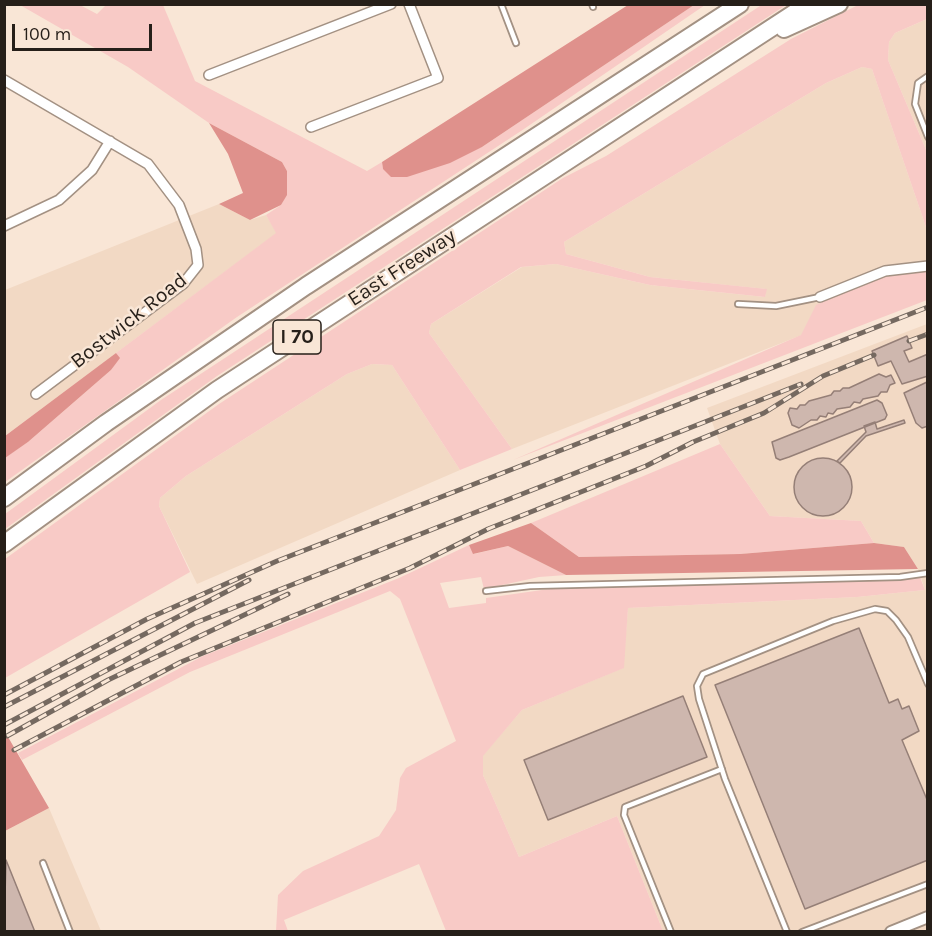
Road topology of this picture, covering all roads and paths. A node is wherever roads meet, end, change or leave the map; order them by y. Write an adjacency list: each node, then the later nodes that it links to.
1 (391, 4): 10 (street)
2 (409, 4): 14 (street)
3 (501, 4): 9 (lane)
4 (728, 4): 13 (highway)
5 (740, 4): 13 (highway, East Freeway / I 70)
6 (808, 4): 8 (highway, East Freeway / I 70)
7 (839, 4): 8 (highway)
8 (752, 42): 23 (highway, East Freeway / I 70)
9 (516, 43)
10 (208, 75)
11 (927, 76): 15 (lane)
12 (4, 80): 16 (street, Bostwick Road)
13 (604, 93): 22 (highway, East Freeway / I 70)
14 (312, 127)
15 (927, 137)
16 (110, 141): 17 (street); 21 (street, Bostwick Road)
17 (4, 226)
18 (927, 266): 19 (street)
19 (820, 297): 20 (lane)
20 (738, 304)
21 (36, 394)
22 (4, 498)
23 (4, 544)
24 (927, 573): 25 (lane)
25 (486, 591)
26 (927, 684): 27 (lane)
27 (722, 769): 32 (lane); 33 (lane)
28 (43, 863): 31 (lane)
29 (927, 884): 34 (lane)
30 (927, 917): 35 (street)
31 (70, 932)
32 (671, 932)
33 (787, 932)
34 (802, 932)
35 (891, 932)

